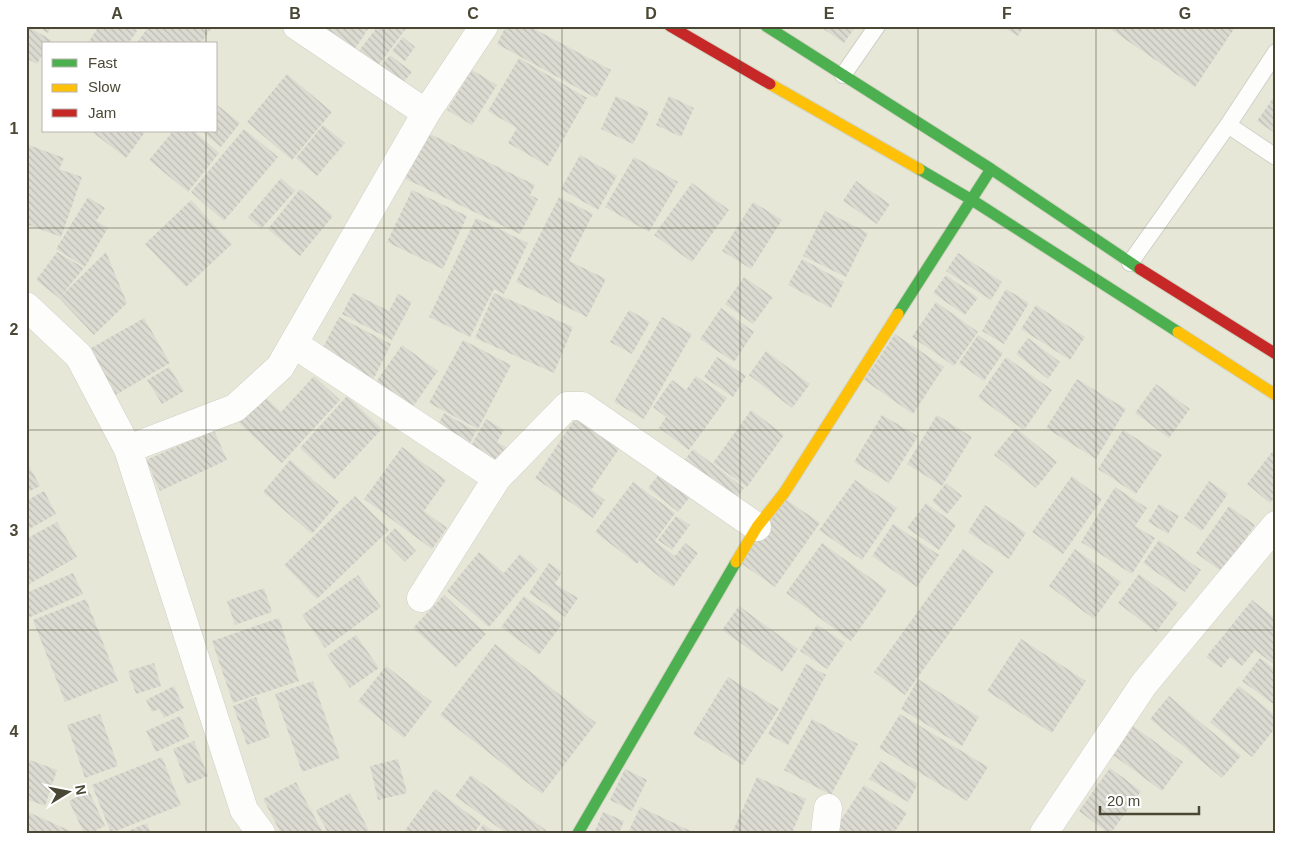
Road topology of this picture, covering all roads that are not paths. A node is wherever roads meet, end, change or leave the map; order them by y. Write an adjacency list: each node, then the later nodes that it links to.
1 (297, 26): 8 (street)
2 (484, 26): 8 (street)
3 (670, 26): 12 (main road)
4 (766, 26): 7 (main road)
5 (877, 26): 7 (lane)
6 (1276, 52): 9 (lane)
7 (843, 75): 11 (main road)
8 (426, 113): 15 (street)
9 (1228, 125): 10 (lane); 13 (lane)
10 (1276, 157)
11 (991, 169): 12 (main road); 13 (main road)
12 (972, 200): 17 (main road); 21 (main road)
13 (1130, 263): 16 (main road)
14 (26, 306): 18 (street)
15 (294, 344): 18 (street); 19 (street)
16 (1276, 354)
17 (1276, 395)
18 (128, 449): 23 (street)
19 (497, 478): 21 (street); 22 (street)
20 (1276, 526): 25 (street)
21 (757, 527): 24 (main road)
22 (421, 598)
23 (261, 833)
24 (578, 833)
25 (1044, 833)

